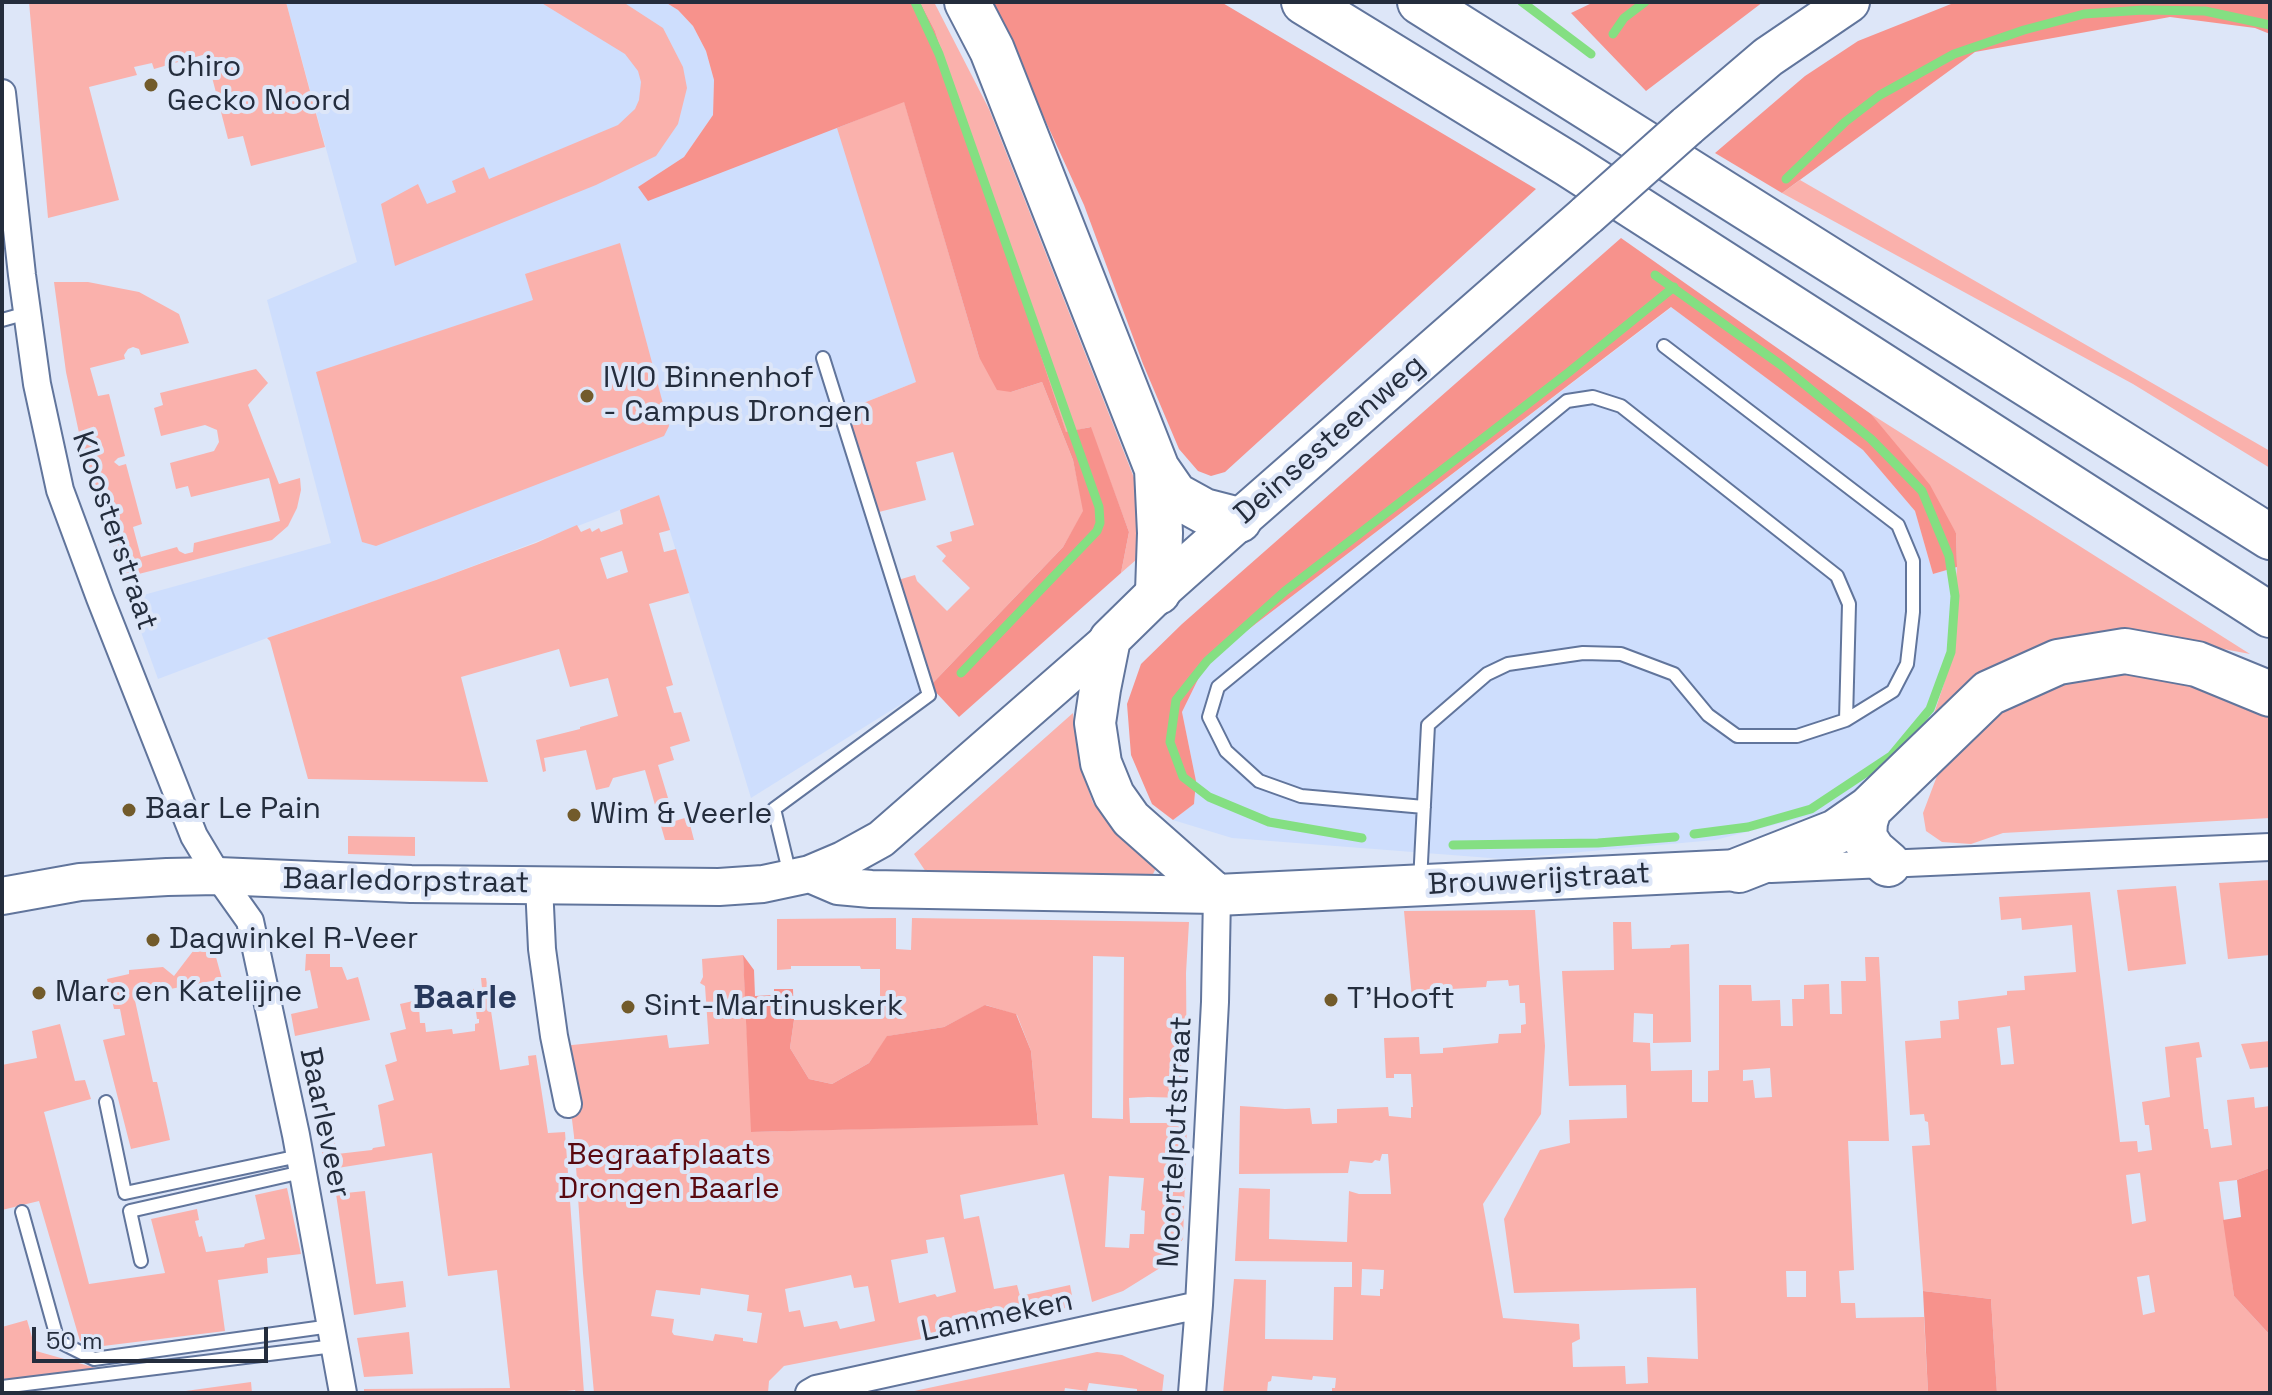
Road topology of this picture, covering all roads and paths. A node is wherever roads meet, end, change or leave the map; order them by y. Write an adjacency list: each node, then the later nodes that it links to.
1 (967, 2): 9 (highway)
2 (1304, 2): 13 (highway)
3 (1420, 2): 11 (highway)
4 (1849, 2): 10 (main road, Deinsesteenweg, bridge)
5 (2, 93): 6 (street, Kloosterstraat)
6 (14, 316): 22 (street, Kloosterstraat)
7 (1664, 346): 16 (lane)
8 (823, 358): 23 (lane)
9 (1157, 469): 10 (highway); 12 (highway)
10 (1239, 520): 12 (main road, Deinsesteenweg)
11 (2270, 537)
12 (1158, 592): 14 (main road, Deinsesteenweg)
13 (2270, 615)
14 (1110, 639): 23 (main road, Deinsesteenweg); 26 (main road)
15 (2270, 694): 18 (highway)
16 (1846, 720): 17 (lane); 17 (lane)
17 (1424, 807): 25 (lane)
18 (1869, 809): 20 (highway); 21 (highway)
19 (2270, 847): 20 (street, Brouwerijstraat)
20 (1888, 864): 21 (street, Brouwerijstraat)
21 (1739, 870): 25 (main road, Brouwerijstraat)
22 (218, 876): 24 (main road, Baarledorpstraat); 27 (main road, Baarledorpstraat); 30 (street, Baarleveer)
23 (800, 876): 24 (main road, Baarledorpstraat); 26 (main road, Brouwerijstraat)
24 (539, 885): 29 (street)
25 (1420, 885): 26 (main road, Brouwerijstraat)
26 (1217, 895): 33 (street, Moortelputstraat)
27 (2, 896)
28 (106, 1102): 30 (lane)
29 (568, 1104)
30 (300, 1164): 32 (lane); 34 (street, Baarleveer)
31 (22, 1212): 34 (lane)
32 (141, 1261)
33 (1199, 1305): 37 (street, Lammeken); 38 (street, Moortelputstraat)
34 (332, 1336): 35 (lane); 36 (street, Baarleveer)
35 (2, 1387)
36 (343, 1393)
37 (809, 1393)
38 (1192, 1393)

